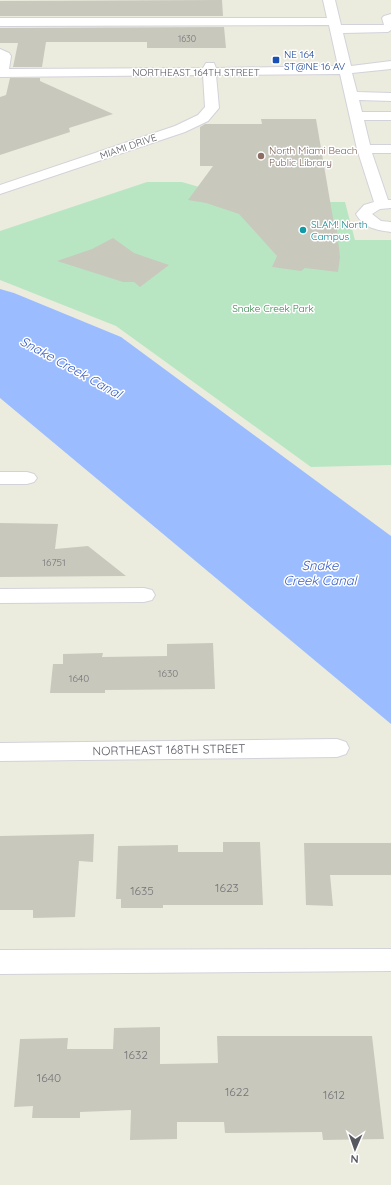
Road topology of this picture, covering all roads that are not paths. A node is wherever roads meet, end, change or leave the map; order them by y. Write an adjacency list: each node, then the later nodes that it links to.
1 (329, 0): 6 (street)
2 (62, 9): 5 (street)
3 (391, 17): 6 (street)
4 (0, 22): 5 (street)
5 (60, 22): 6 (street)
6 (335, 25): 10 (street)
7 (0, 53): 11 (street)
8 (391, 59): 10 (street, NORTHEAST 164TH STREET)
9 (391, 65): 10 (street, NORTHEAST 164TH STREET)
10 (345, 67): 12 (street, NORTHEAST 164TH STREET); 13 (street)
11 (1, 69): 12 (street, NORTHEAST 164TH STREET)
12 (210, 69): 19 (street, MIAMI DRIVE)
13 (352, 96): 14 (street); 15 (street)
14 (391, 97)
15 (357, 116): 16 (street); 17 (street)
16 (391, 116)
17 (364, 149): 18 (street); 20 (street)
18 (391, 149)
19 (0, 190)
20 (387, 204): 21 (street)
21 (391, 227)
22 (0, 478): 23 (street)
23 (27, 478)
24 (144, 595): 25 (street)
25 (0, 596)
26 (337, 748): 27 (street, NORTHEAST 168TH STREET)
27 (0, 752)
28 (391, 960): 29 (street)
29 (0, 962)

